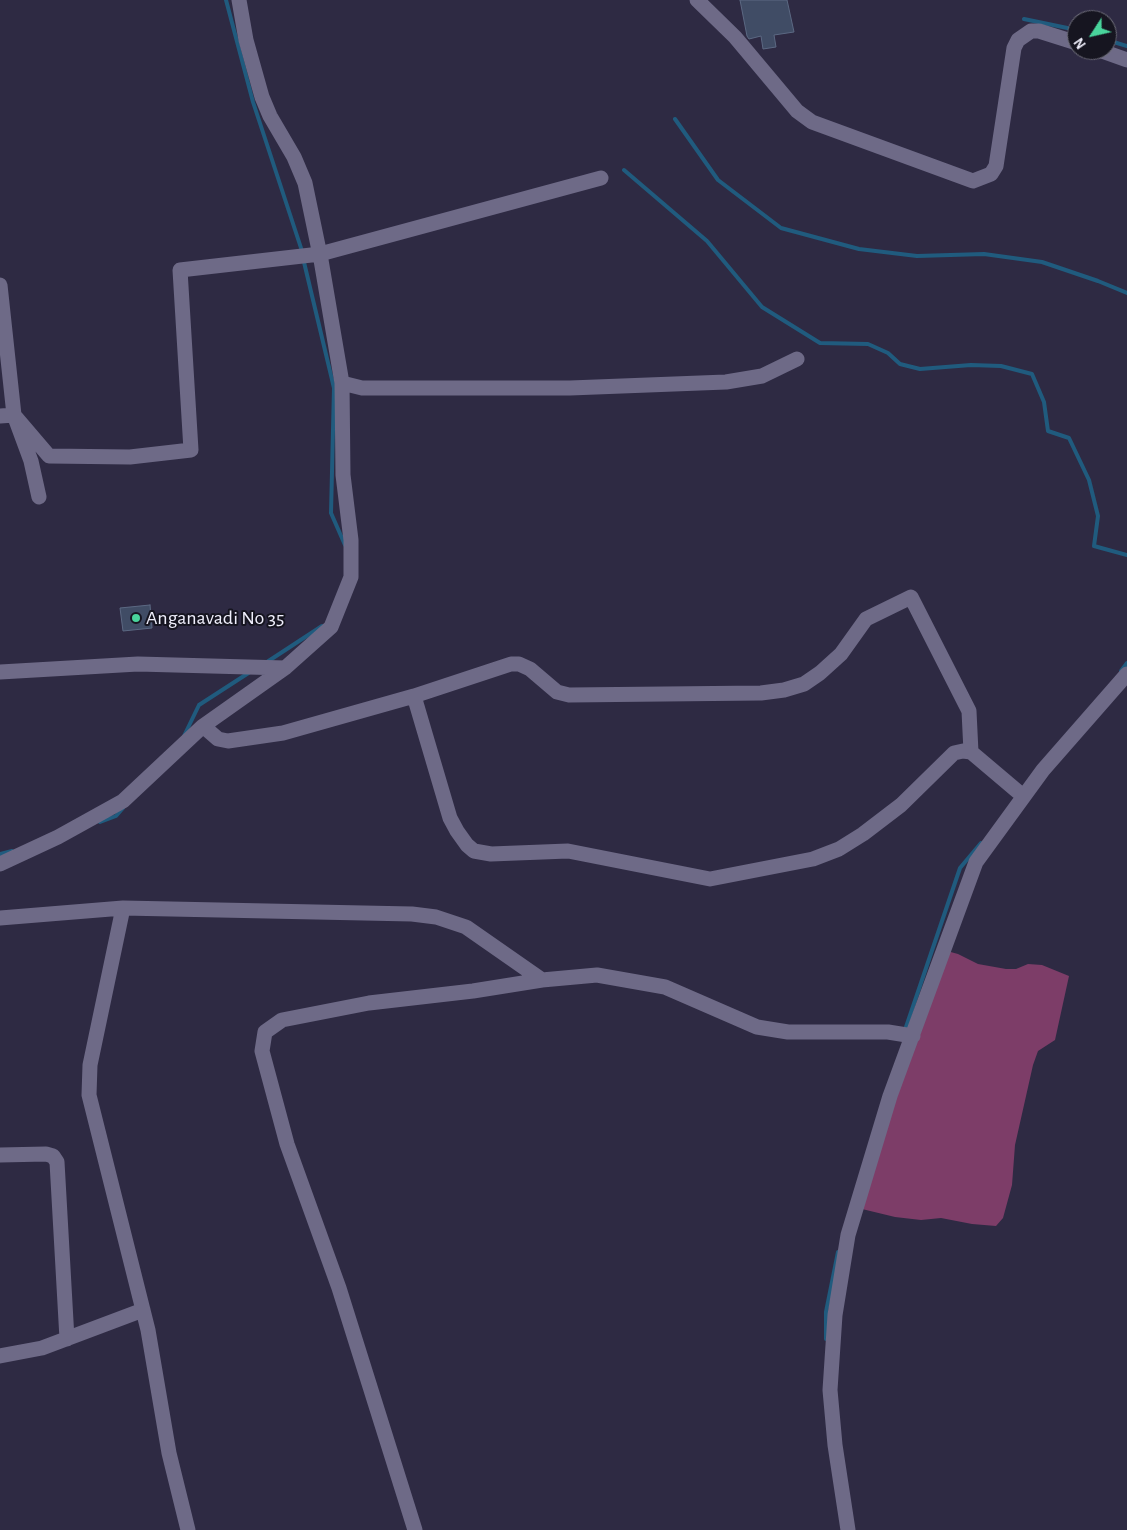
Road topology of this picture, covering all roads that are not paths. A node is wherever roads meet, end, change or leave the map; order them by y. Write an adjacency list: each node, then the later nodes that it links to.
1 (238, 0): 5 (street)
2 (697, 0): 3 (street)
3 (1067, 40)
4 (602, 178): 5 (street)
5 (320, 254): 8 (street); 9 (street)
6 (0, 285): 9 (street)
7 (797, 359): 8 (street)
8 (342, 383): 11 (street)
9 (7, 416): 10 (street)
10 (40, 497)
11 (285, 668): 12 (street); 15 (street)
12 (0, 672)
13 (1127, 674): 17 (street)
14 (414, 696): 15 (street); 16 (street); 16 (street)
15 (203, 726): 18 (street)
16 (971, 752): 17 (street)
17 (1023, 796): 22 (street)
18 (0, 864)
19 (123, 908): 20 (street); 21 (street); 24 (street)
20 (0, 918)
21 (542, 980): 22 (street); 28 (street)
22 (911, 1035): 29 (street)
23 (0, 1155): 25 (street)
24 (143, 1310): 25 (street); 27 (street)
25 (67, 1339): 26 (street)
26 (0, 1356)
27 (188, 1530)
28 (415, 1530)
29 (848, 1530)

